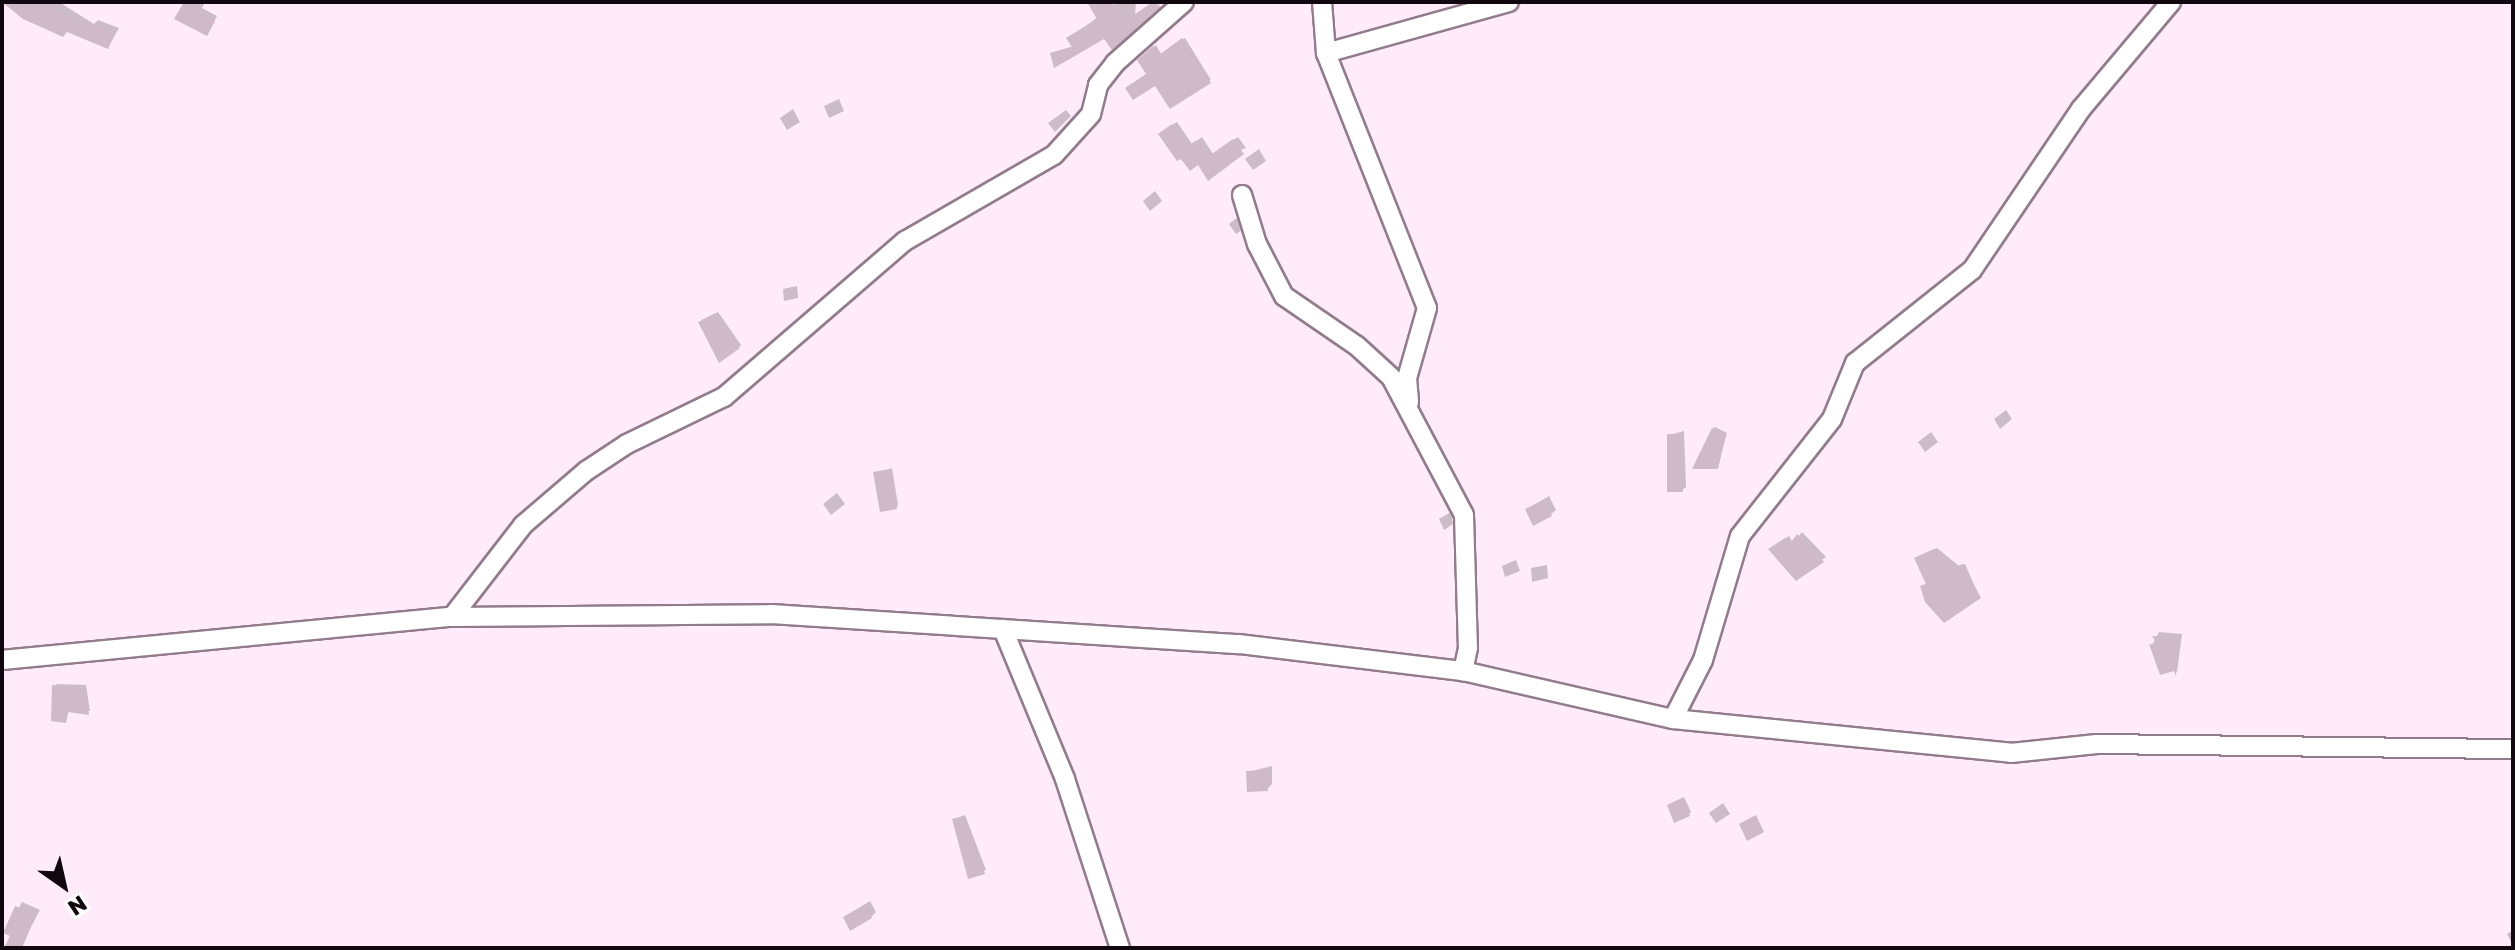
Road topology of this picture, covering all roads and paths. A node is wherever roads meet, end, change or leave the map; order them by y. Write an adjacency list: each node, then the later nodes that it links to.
1 (1184, 2): 8 (street)
2 (1322, 2): 5 (street)
3 (1509, 2): 5 (street)
4 (2171, 2): 12 (street)
5 (1326, 53): 7 (street)
6 (1242, 195): 7 (street)
7 (1409, 405): 11 (street)
8 (452, 617): 9 (street); 10 (street)
9 (1003, 629): 11 (street); 14 (street)
10 (2, 660)
11 (1463, 671): 12 (street)
12 (1673, 719): 13 (street)
13 (2513, 749)
14 (1120, 948)

